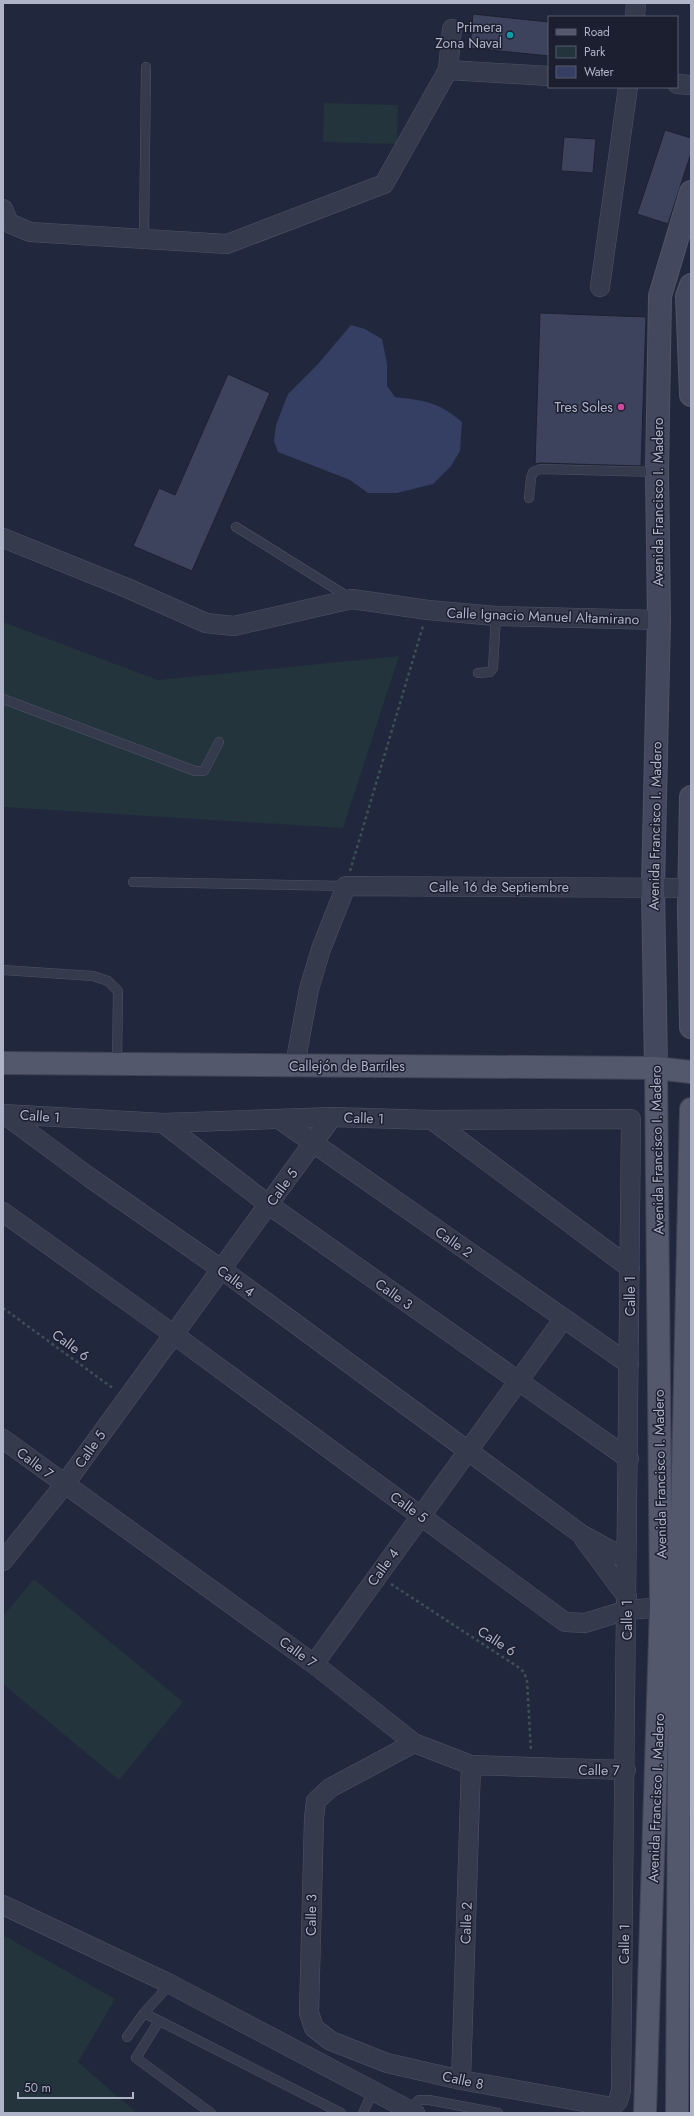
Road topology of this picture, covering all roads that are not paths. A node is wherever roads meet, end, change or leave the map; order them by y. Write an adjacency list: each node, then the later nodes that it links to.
1 (636, 3): 2 (street)
2 (634, 16)
3 (452, 29): 5 (street)
4 (146, 67): 12 (lane)
5 (448, 70): 6 (street); 12 (street)
6 (548, 76)
7 (678, 84): 8 (street)
8 (691, 85)
9 (628, 88): 13 (street)
10 (691, 192): 15 (main road, Avenida Francisco I. Madero)
11 (3, 209): 12 (street)
12 (144, 239)
13 (600, 287)
14 (690, 292): 15 (main road); 16 (main road)
15 (660, 296): 17 (main road, Avenida Francisco I. Madero)
16 (691, 395)
17 (657, 472): 18 (lane); 23 (main road, Avenida Francisco I. Madero)
18 (529, 498)
19 (236, 527): 21 (lane)
20 (3, 538): 21 (street)
21 (352, 599): 22 (street, Calle Ignacio Manuel Altamirano)
22 (496, 616): 23 (street, Calle Ignacio Manuel Altamirano); 24 (lane)
23 (659, 620): 30 (main road, Avenida Francisco I. Madero)
24 (478, 673)
25 (3, 699): 26 (lane)
26 (219, 742)
27 (691, 797): 31 (main road)
28 (133, 882): 29 (lane)
29 (346, 886): 30 (street, Calle 16 de Septiembre); 36 (street)
30 (653, 888): 31 (street, Calle 16 de Septiembre); 37 (main road, Avenida Francisco I. Madero)
31 (690, 888): 33 (main road)
32 (3, 970): 35 (lane)
33 (691, 1027)
34 (3, 1063): 35 (main road, Callejón de Barriles)
35 (117, 1064): 36 (main road, Callejón de Barriles)
36 (295, 1065): 37 (main road, Callejón de Barriles)
37 (656, 1068): 38 (main road, Callejón de Barriles); 63 (main road, Avenida Francisco I. Madero)
38 (691, 1072)
39 (691, 1109): 63 (main road, Avenida Francisco I. Madero)
40 (3, 1114): 44 (street, Calle 1); 49 (street, Calle 4)
41 (332, 1117): 42 (street, Calle 1); 43 (street, Calle 1); 45 (street, Calle 5)
42 (279, 1119): 44 (street, Calle 1); 45 (street, Calle 2)
43 (432, 1120): 48 (street); 48 (street, Calle 1)
44 (163, 1124): 46 (street, Calle 3)
45 (314, 1143): 46 (street, Calle 5); 50 (street, Calle 2)
46 (269, 1205): 49 (street, Calle 5); 53 (street, Calle 3)
47 (3, 1212): 51 (street, Calle 5)
48 (630, 1268): 52 (street, Calle 1)
49 (221, 1269): 51 (street, Calle 5); 55 (street, Calle 4)
50 (564, 1318): 52 (street, Calle 2); 53 (street, Calle 4)
51 (174, 1334): 57 (street, Calle 5); 58 (street, Calle 5)
52 (629, 1364): 56 (street, Calle 1)
53 (517, 1382): 55 (street, Calle 4); 56 (street, Calle 3)
54 (3, 1439): 57 (street, Calle 7)
55 (467, 1450): 58 (street, Calle 4); 59 (street, Calle 4)
56 (629, 1458): 60 (street, Calle 1)
57 (64, 1485): 61 (street, Calle 5); 65 (street, Calle 7)
58 (420, 1515): 62 (street, Calle 5); 65 (street, Calle 4)
59 (581, 1534): 60 (street, Calle 4); 62 (street, Calle 4)
60 (626, 1559): 62 (street, Calle 1)
61 (3, 1562)
62 (627, 1603): 63 (street, Calle 5); 69 (street, Calle 1)
63 (671, 1606): 64 (main road, Avenida Francisco I. Madero)
64 (677, 1651): 66 (main road, Avenida Francisco I. Madero)
65 (314, 1664): 67 (street, Calle 7)
66 (677, 1674): 86 (main road, Avenida Francisco I. Madero); 87 (main road, Avenida Francisco I. Madero)
67 (414, 1743): 68 (street, Calle 7); 74 (street, Calle 3)
68 (471, 1765): 69 (street, Calle 7); 76 (street, Calle 2)
69 (626, 1770): 78 (street, Calle 1)
70 (3, 1905): 71 (street)
71 (170, 1984): 72 (lane); 77 (street)
72 (144, 2013): 73 (lane); 75 (lane)
73 (159, 2021): 81 (lane); 82 (lane)
74 (314, 2028): 76 (street, Calle 8)
75 (127, 2037)
76 (461, 2080): 78 (street, Calle 8)
77 (373, 2091): 80 (street); 83 (lane)
78 (618, 2101)
79 (448, 2103): 80 (lane); 84 (lane); 85 (lane)
80 (411, 2111)
81 (211, 2113)
82 (341, 2113)
83 (363, 2113)
84 (458, 2113)
85 (498, 2113)
86 (645, 2113)
87 (677, 2113)

